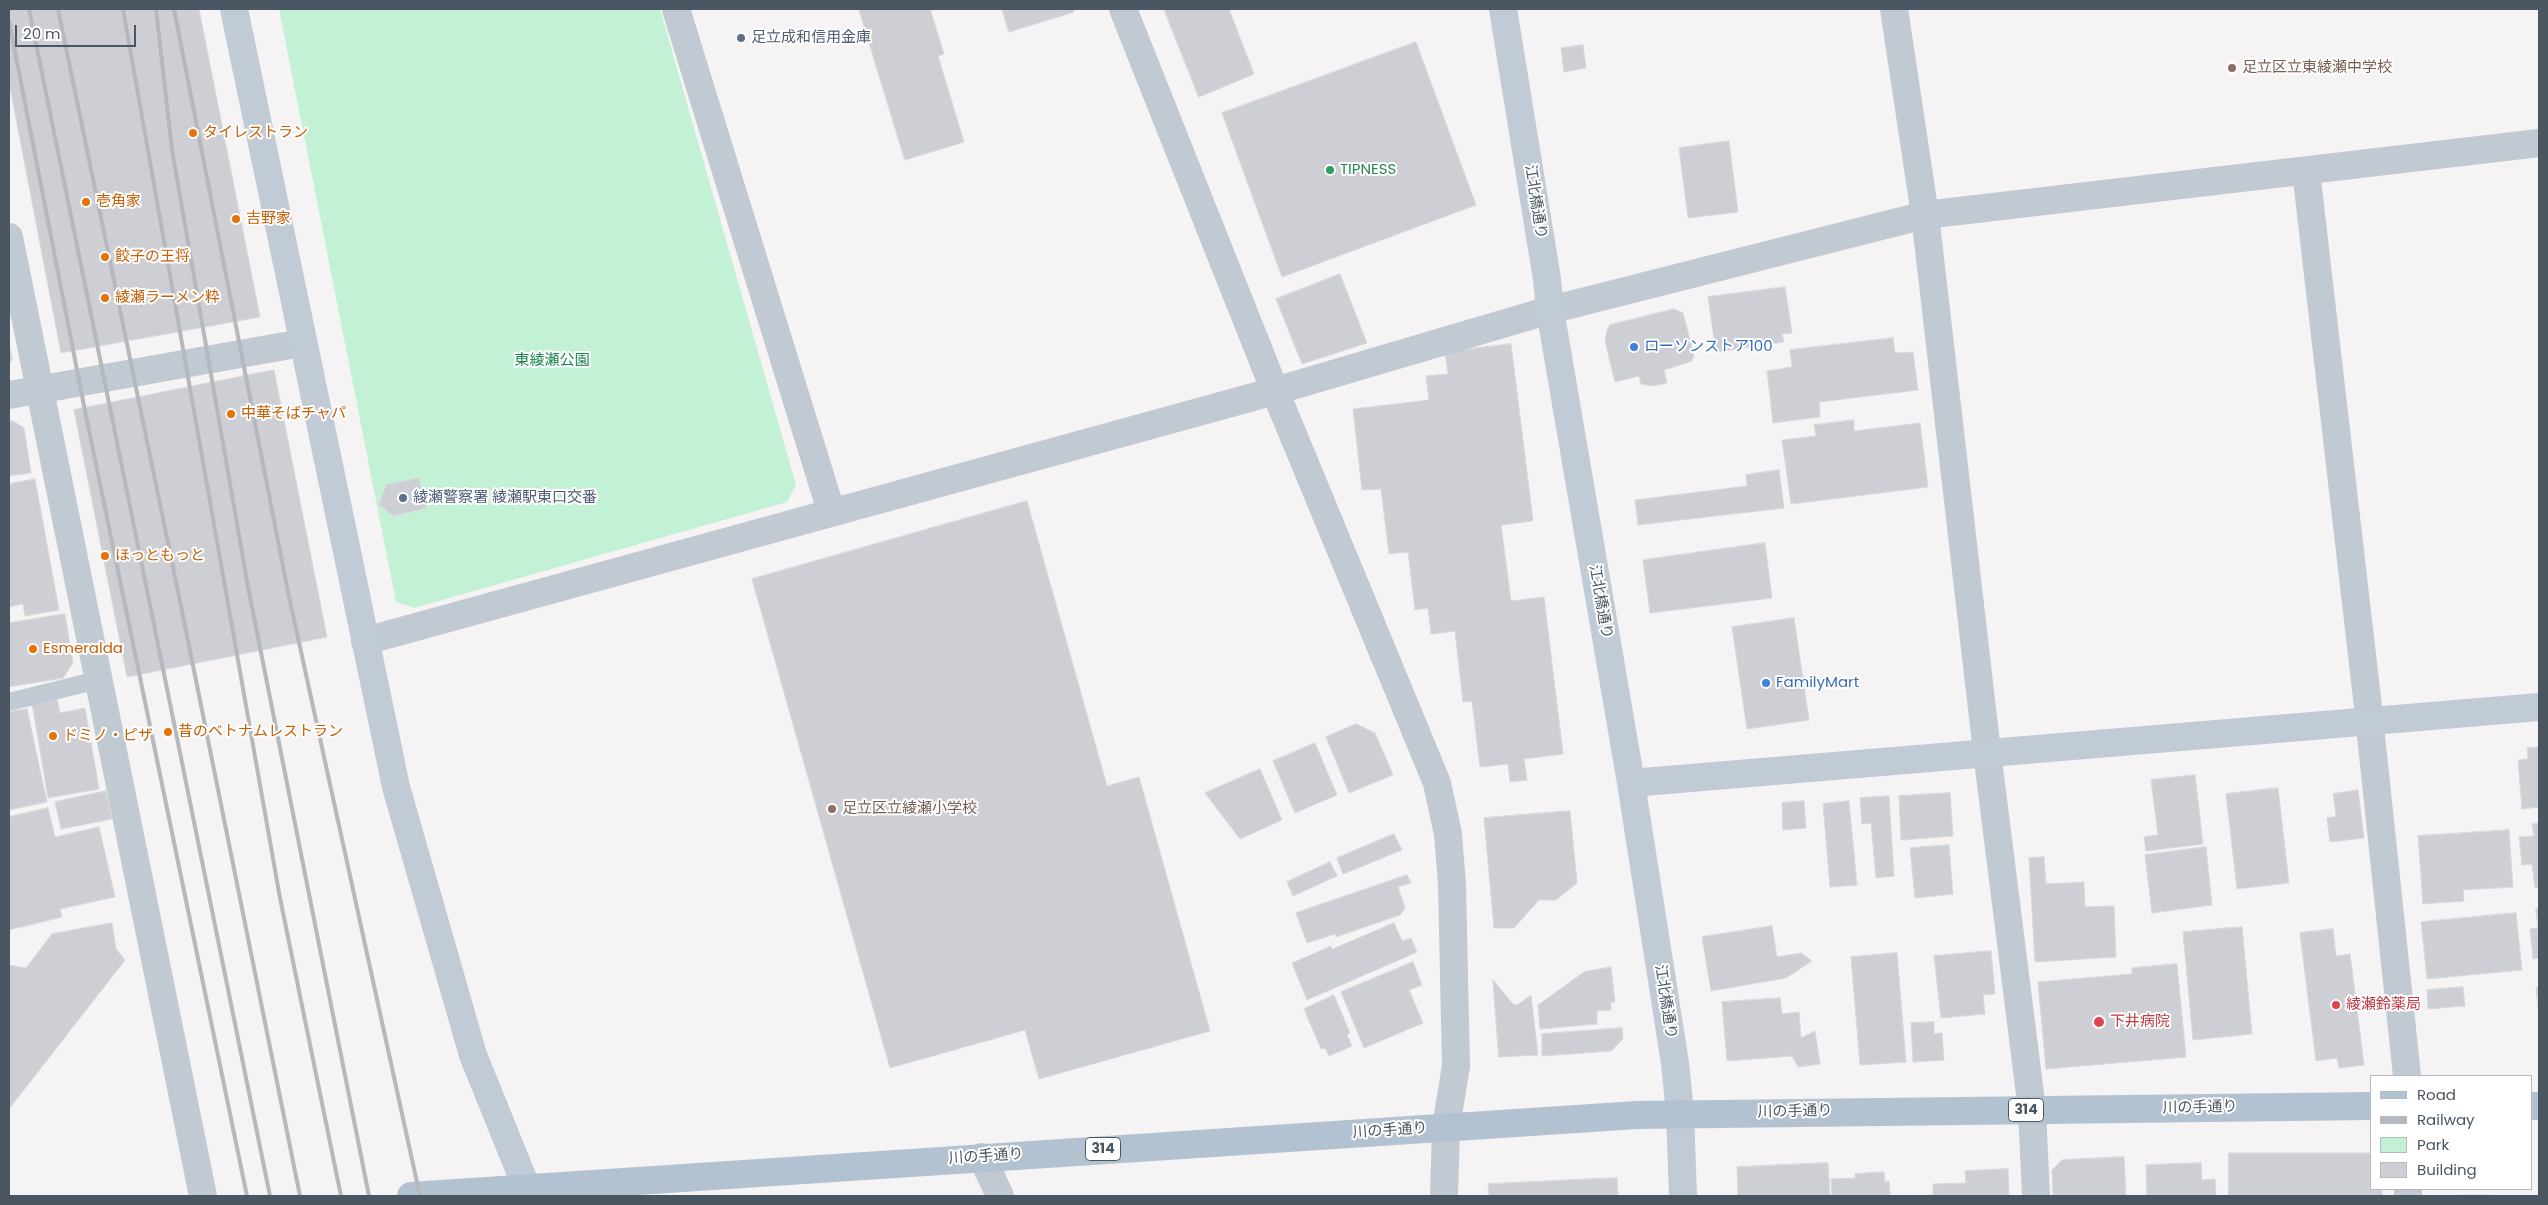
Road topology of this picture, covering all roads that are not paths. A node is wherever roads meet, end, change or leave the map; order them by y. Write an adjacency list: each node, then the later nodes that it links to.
1 (234, 9): 11 (street)
2 (676, 9): 15 (street)
3 (1123, 9): 13 (street)
4 (1503, 9): 10 (street, 江北橋通り)
5 (1894, 9): 8 (street)
6 (2539, 144): 7 (street)
7 (2306, 171): 8 (street); 20 (street)
8 (1925, 215): 10 (street); 21 (street)
9 (9, 237): 12 (street)
10 (1550, 310): 13 (street); 22 (street, 江北橋通り)
11 (302, 343): 12 (street); 16 (street)
12 (39, 390): 14 (street); 17 (street)
13 (1275, 391): 15 (street); 27 (street)
14 (9, 395)
15 (831, 511): 16 (street)
16 (365, 641): 29 (street)
17 (98, 680): 18 (lane); 30 (street)
18 (9, 702)
19 (2539, 707): 20 (street)
20 (2370, 721): 21 (street); 23 (street)
21 (1987, 752): 22 (street); 25 (street)
22 (1631, 783): 26 (street, 江北橋通り)
23 (2407, 1075)
24 (2370, 1106): 25 (main road, 川の手通り / 314)
25 (2032, 1110): 26 (main road, 川の手通り / 314); 35 (street)
26 (1680, 1113): 27 (main road, 川の手通り / 314); 34 (street, 江北橋通り)
27 (1446, 1127): 28 (main road, 川の手通り / 314); 33 (street)
28 (982, 1157): 29 (main road, 川の手通り / 314); 32 (street)
29 (528, 1192): 31 (main road, 川の手通り / 314)
30 (203, 1196)
31 (411, 1196)
32 (1000, 1196)
33 (1444, 1196)
34 (1683, 1196)
35 (2036, 1196)

